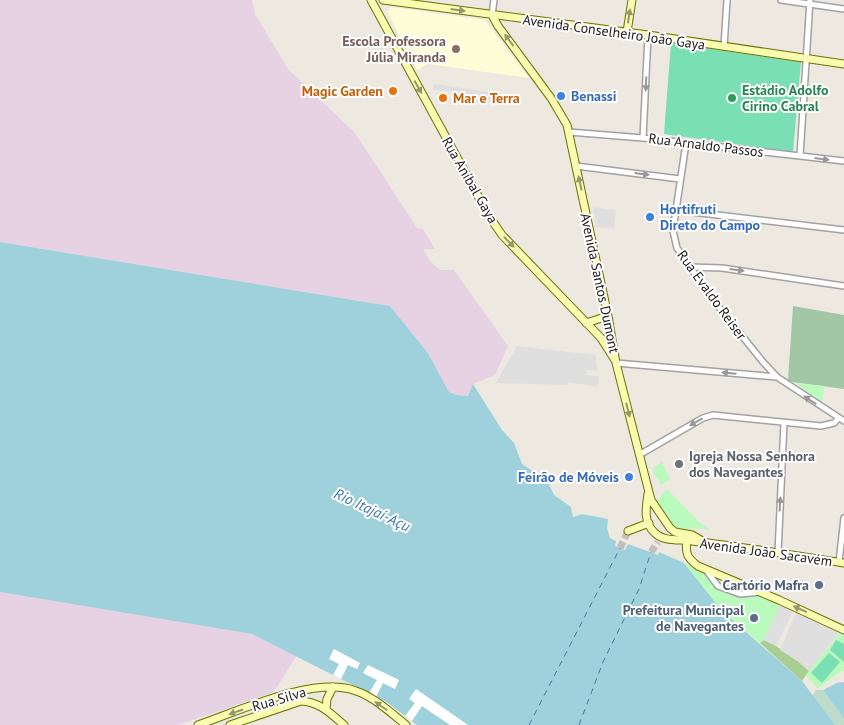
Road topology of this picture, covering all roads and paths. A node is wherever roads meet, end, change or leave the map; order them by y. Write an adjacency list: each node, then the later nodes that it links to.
1 (371, 0): 27 (main road, Rua Aníbal Gaya, one-way to 27)
2 (383, 0): 9 (main road, Avenida Conselheiro João Gaya, one-way to 9)
3 (494, 0): 9 (street)
4 (632, 0): 10 (main road, one-way to 4)
5 (727, 0): 12 (street)
6 (780, 0): 7 (street)
7 (810, 2): 8 (street); 13 (street)
8 (844, 9)
9 (492, 15): 10 (main road, Avenida Conselheiro João Gaya); 15 (main road, Avenida Santos Dumont, one-way to 9)
10 (627, 32): 11 (main road, Avenida Conselheiro João Gaya)
11 (648, 35): 12 (main road, Avenida Conselheiro João Gaya); 16 (street, one-way to 16)
12 (724, 47): 13 (main road, Avenida Conselheiro João Gaya)
13 (806, 59): 14 (main road, Avenida Conselheiro João Gaya); 18 (street)
14 (844, 64)
15 (569, 132): 16 (street, Rua Arnaldo Passos); 20 (main road, Avenida Santos Dumont)
16 (644, 138): 17 (street, Rua Arnaldo Passos)
17 (686, 143): 18 (street, Rua Arnaldo Passos); 21 (street, Rua Evaldo Reiser)
18 (800, 156): 19 (street, Rua Arnaldo Passos, one-way to 19)
19 (844, 161)
20 (576, 166): 21 (street, one-way to 21); 26 (main road, Avenida Santos Dumont, one-way to 20)
21 (680, 178): 22 (street, Rua Evaldo Reiser)
22 (675, 210): 23 (street); 24 (street, Rua Evaldo Reiser)
23 (844, 230)
24 (689, 267): 25 (street, one-way to 25); 29 (street, Rua Evaldo Reiser)
25 (844, 286)
26 (608, 316): 27 (main road); 28 (main road, Avenida Santos Dumont)
27 (586, 322): 28 (main road, Rua Aníbal Gaya)
28 (616, 363): 29 (street, one-way to 28); 32 (main road, Avenida Santos Dumont, one-way to 32)
29 (777, 377): 30 (street, one-way to 29)
30 (842, 420): 31 (street)
31 (784, 423): 32 (street, one-way to 32); 39 (street, one-way to 31)
32 (639, 455): 33 (main road, Avenida Santos Dumont)
33 (648, 491): 35 (main road); 38 (main road, Avenida Santos Dumont)
34 (844, 518): 40 (street)
35 (649, 523): 36 (main road); 37 (main road, Avenida João Sacavém)
36 (628, 531)
37 (687, 540): 38 (main road, Avenida João Sacavém); 41 (main road, one-way to 37)
38 (704, 542): 39 (main road, Avenida João Sacavém)
39 (778, 553): 40 (main road, Avenida João Sacavém)
40 (842, 563)
41 (844, 630)
42 (333, 687): 43 (main road); 44 (main road, Rua Silva, one-way to 44); 47 (main road, Rua Silva, one-way to 42)
43 (326, 710): 45 (main road, Rua Silva); 46 (main road, Rua Silva)
44 (198, 725)
45 (230, 725)
46 (344, 725)
47 (406, 725)

